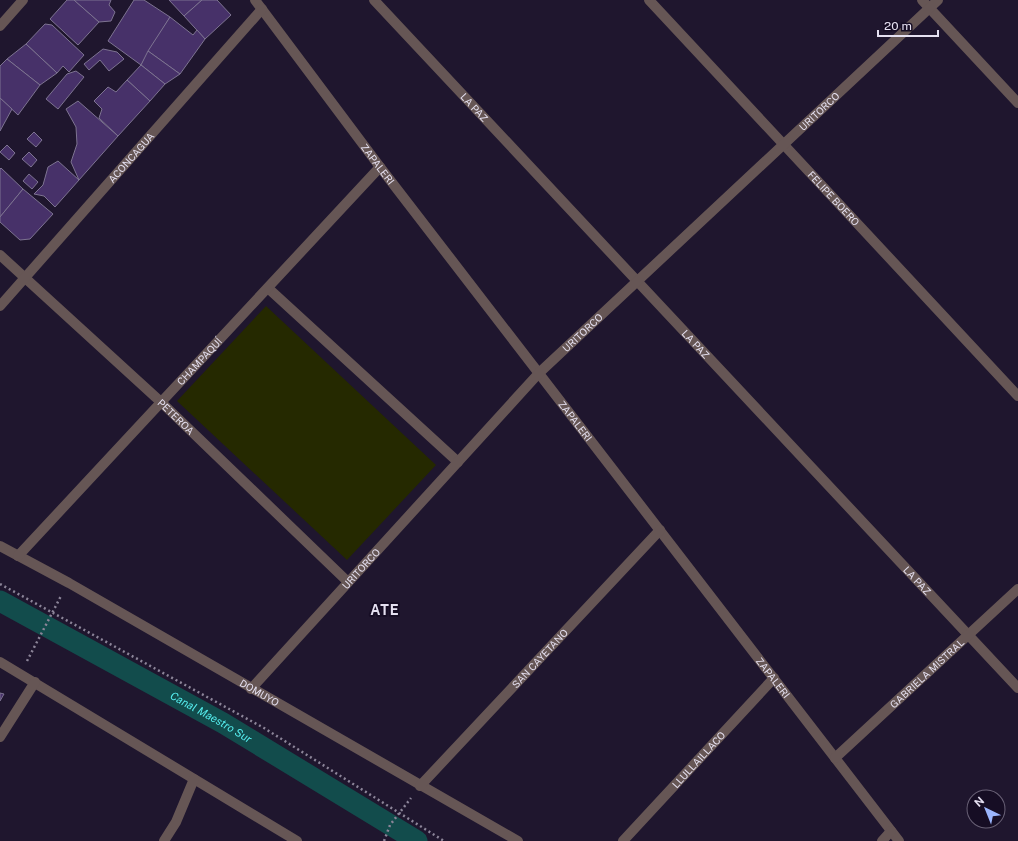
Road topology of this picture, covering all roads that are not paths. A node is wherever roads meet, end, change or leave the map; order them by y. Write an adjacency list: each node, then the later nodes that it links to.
1 (23, 0): 9 (street)
2 (255, 0): 8 (street, ZAPALERI)
3 (374, 0): 15 (street, LA PAZ)
4 (649, 0): 11 (street, FELIPE BOERO)
5 (922, 0): 7 (street)
6 (938, 0): 7 (street, URITORCO)
7 (929, 8): 10 (street); 11 (street, URITORCO)
8 (262, 9): 12 (street, ZAPALERI); 14 (street, ACONCAGUA)
9 (0, 26)
10 (1018, 104)
11 (784, 145): 15 (street, URITORCO); 19 (street, FELIPE BOERO)
12 (380, 167): 16 (street, CHAMPAQUÍ); 18 (street, ZAPALERI)
13 (0, 255): 14 (street, PETEROA)
14 (25, 278): 17 (street, ACONCAGUA); 20 (street, PETEROA)
15 (637, 282): 18 (street, URITORCO); 27 (street, LA PAZ)
16 (268, 289): 20 (street, CHAMPAQUÍ); 21 (street)
17 (0, 306)
18 (539, 373): 21 (street, URITORCO); 22 (street, ZAPALERI)
19 (1018, 396)
20 (162, 403): 24 (street, CHAMPAQUÍ); 25 (street, PETEROA)
21 (458, 462): 25 (street, URITORCO)
22 (660, 530): 29 (street, ZAPALERI); 36 (street, SAN CAYETANO)
23 (0, 546): 24 (street, DOMUYO)
24 (18, 556): 32 (street, DOMUYO)
25 (348, 582): 32 (street, URITORCO)
26 (1018, 588): 27 (street, GABRIELA MISTRAL)
27 (968, 635): 31 (street, LA PAZ); 34 (street, GABRIELA MISTRAL)
28 (0, 662): 30 (street)
29 (774, 678): 34 (street, ZAPALERI); 41 (street, LLULLAILLACO)
30 (35, 682): 33 (street); 35 (street)
31 (1018, 688)
32 (251, 689): 36 (street, DOMUYO)
33 (0, 737)
34 (835, 758): 37 (street, ZAPALERI)
35 (194, 779): 38 (street); 39 (street)
36 (420, 786): 40 (street, DOMUYO)
37 (891, 831): 42 (street); 43 (street, ZAPALERI)
38 (164, 841)
39 (297, 841)
40 (518, 841)
41 (623, 841)
42 (882, 841)
43 (899, 841)

